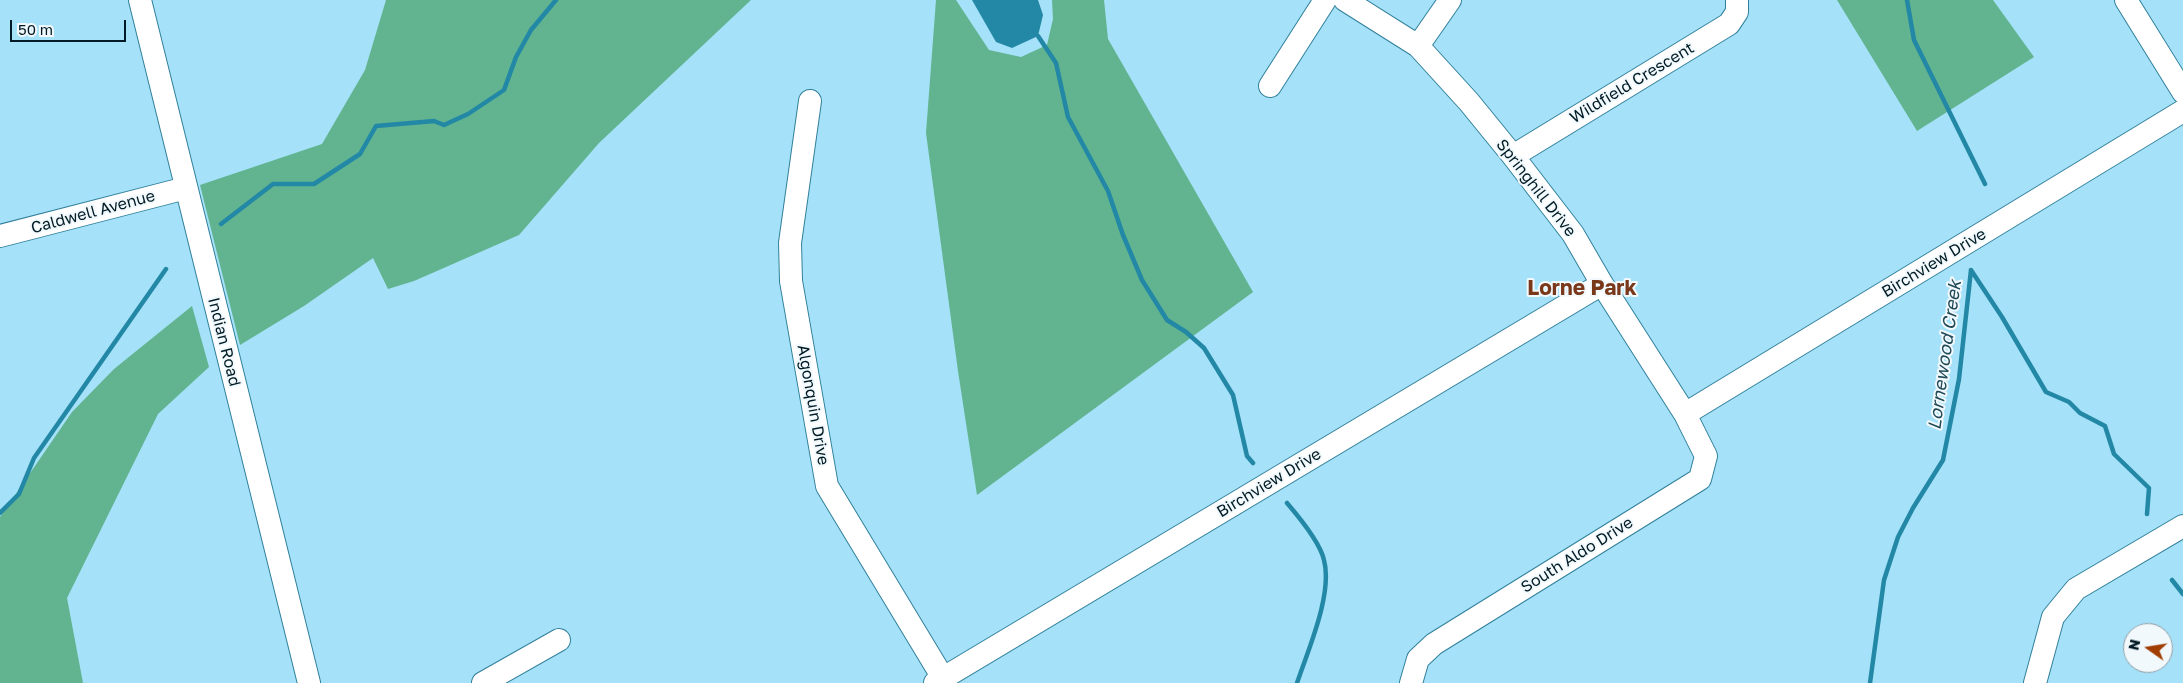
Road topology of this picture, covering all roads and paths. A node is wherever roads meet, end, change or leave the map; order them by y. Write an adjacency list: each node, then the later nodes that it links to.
1 (140, 0): 13 (street, Indian Road)
2 (1324, 0): 8 (street)
3 (1346, 0): 7 (street, Springhill Drive)
4 (1450, 0): 7 (street)
5 (1737, 0): 12 (street, Wildfield Crescent)
6 (2126, 0): 9 (street)
7 (1418, 46): 12 (street, Springhill Drive)
8 (1270, 86)
9 (2183, 92)
10 (810, 101): 19 (street, Algonquin Drive)
11 (2183, 111): 16 (street, Birchview Drive)
12 (1513, 156): 15 (street, Springhill Drive)
13 (186, 188): 14 (street, Caldwell Avenue); 20 (street, Indian Road)
14 (0, 236)
15 (1602, 284): 16 (street, Springhill Drive); 19 (street, Birchview Drive)
16 (1685, 414): 22 (street, South Aldo Drive)
17 (2183, 526): 23 (street)
18 (560, 640): 21 (street)
19 (939, 681)
20 (309, 683)
21 (483, 683)
22 (1411, 683)
23 (2035, 683)

